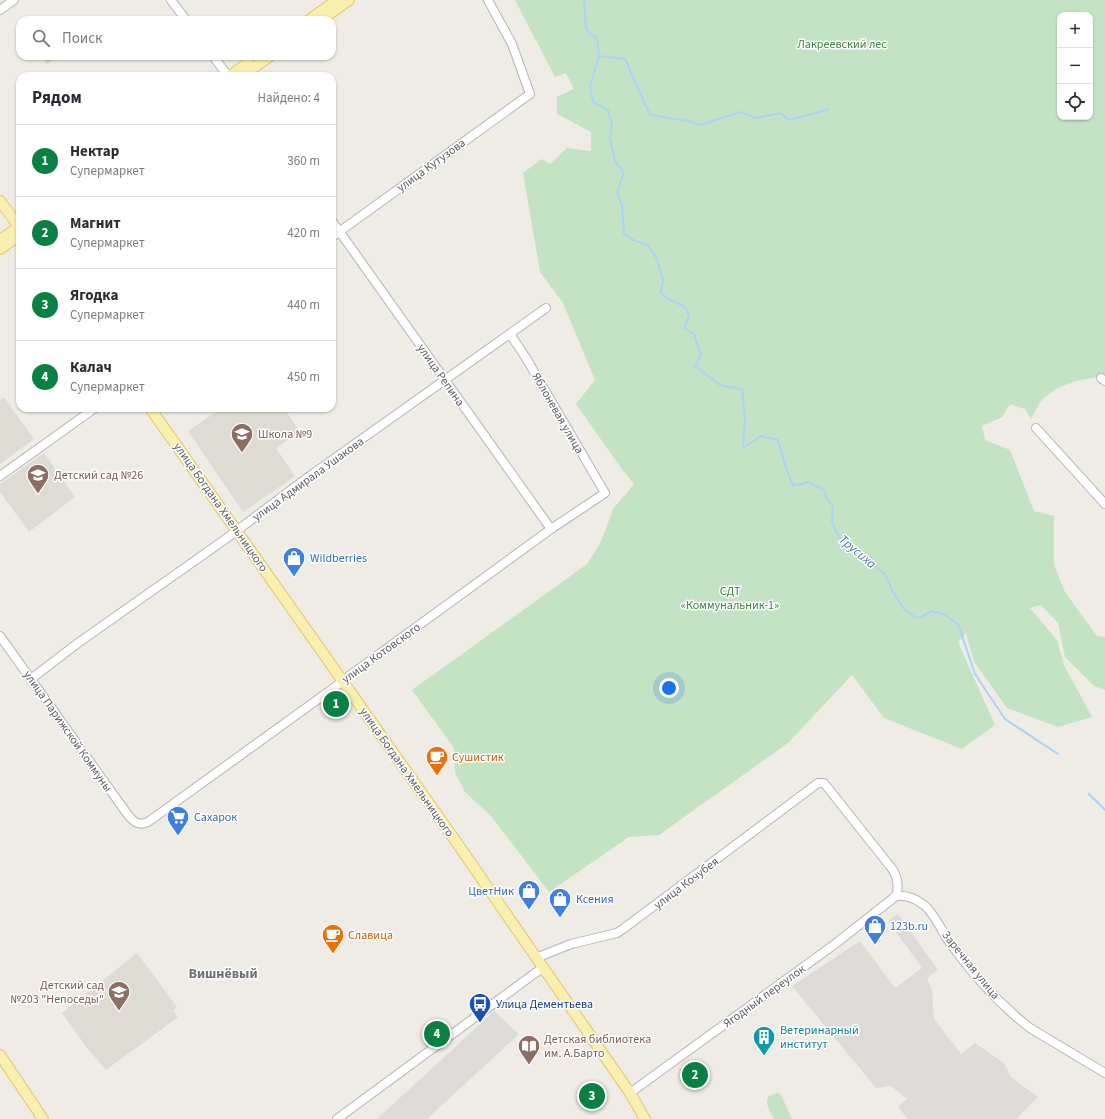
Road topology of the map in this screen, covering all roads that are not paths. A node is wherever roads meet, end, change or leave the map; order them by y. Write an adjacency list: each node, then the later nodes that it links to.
1 (14, 0): 6 (street)
2 (171, 0): 7 (street)
3 (337, 0): 8 (main road)
4 (349, 0): 9 (main road)
5 (488, 0): 20 (street, улица Кутузова)
6 (0, 10)
7 (183, 16)
8 (315, 16)
9 (327, 16)
10 (216, 60): 13 (street)
11 (252, 60): 14 (main road)
12 (264, 60): 15 (main road)
13 (226, 72)
14 (235, 72)
15 (248, 72)
16 (0, 201): 17 (main road)
17 (16, 223)
18 (336, 226): 20 (street, улица Репина)
19 (16, 231): 23 (main road)
20 (340, 232): 22 (street, улица Кутузова); 27 (street, улица Репина)
21 (16, 233): 24 (main road)
22 (336, 234)
23 (0, 240)
24 (0, 249)
25 (546, 308): 26 (street, улица Адмирала Ушакова)
26 (510, 334): 27 (street, улица Адмирала Ушакова); 32 (street, Яблоневая улица)
27 (445, 380): 34 (street, улица Репина); 35 (street, улица Адмирала Ушакова)
28 (88, 412): 31 (street)
29 (153, 412): 35 (main road, улица Богдана Хмельницкого)
30 (1036, 428): 33 (street)
31 (0, 476)
32 (605, 493): 34 (street, улица Котовского)
33 (1105, 504)
34 (551, 529): 38 (street, улица Котовского)
35 (238, 530): 37 (street, улица Адмирала Ушакова); 38 (main road, улица Богдана Хмельницкого)
36 (0, 636): 37 (street, улица Парижской Коммуны)
37 (31, 679): 39 (street, улица Парижской Коммуны)
38 (343, 680): 39 (street, улица Котовского); 41 (main road, улица Богдана Хмельницкого)
39 (138, 824)
40 (896, 896): 41 (street, улица Кочубея); 45 (street, Заречная улица); 46 (street, Ягодный переулок)
41 (536, 958): 42 (main road, улица Богдана Хмельницкого)
42 (542, 968): 46 (main road, улица Богдана Хмельницкого); 49 (street)
43 (0, 1055): 48 (main road)
44 (0, 1065): 47 (main road)
45 (1105, 1073)
46 (630, 1093): 50 (main road, улица Богдана Хмельницкого)
47 (36, 1119)
48 (43, 1119)
49 (337, 1119)
50 (645, 1119)

